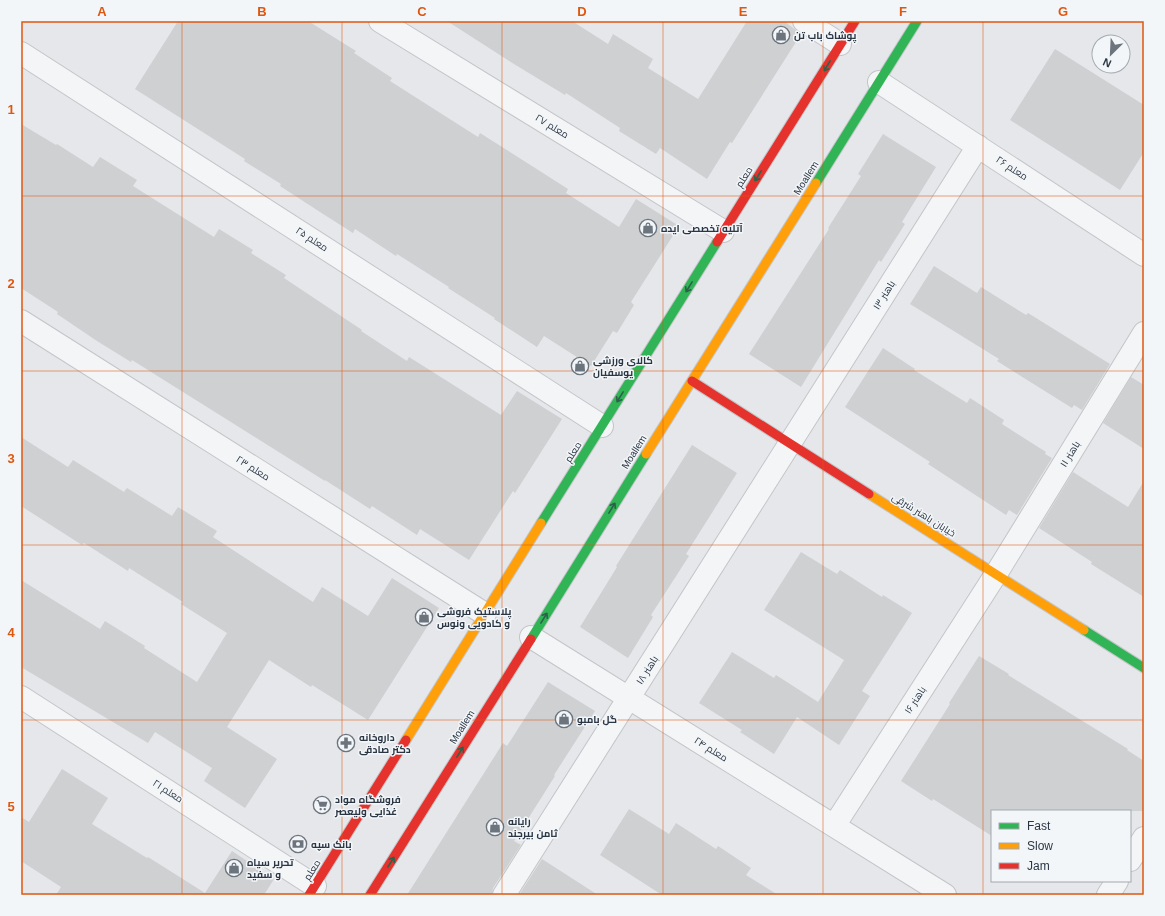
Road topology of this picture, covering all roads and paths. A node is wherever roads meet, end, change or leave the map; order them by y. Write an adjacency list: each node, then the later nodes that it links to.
1 (380, 21): 9 (street, معلم ۲۷)
2 (804, 21): 5 (street)
3 (855, 21): 5 (main road, معلم)
4 (918, 21): 7 (main road, Moallem)
5 (840, 44): 9 (main road, معلم, one-way to 9)
6 (21, 53): 14 (street, معلم ۲۵)
7 (879, 82): 8 (street, معلم ۲۶); 13 (main road, Moallem)
8 (978, 146): 10 (street, معلم ۲۶); 15 (street, باهنر ۱۳)
9 (723, 231): 14 (main road, معلم, one-way to 14)
10 (1144, 255)
11 (21, 321): 17 (street, معلم ۲۳)
12 (1144, 333): 16 (street, باهنر ۱۱)
13 (692, 381): 15 (main road, خیابان باهنر شرقی); 18 (main road, Moallem, one-way to 13)
14 (602, 426): 17 (main road, معلم)
15 (790, 444): 16 (main road, خیابان باهنر شرقی); 21 (street, باهنر ۱۸)
16 (996, 574): 19 (main road, خیابان باهنر شرقی); 22 (street, باهنر ۱۶)
17 (485, 614): 26 (main road, معلم)
18 (531, 637): 21 (street, معلم ۲۴); 27 (main road, Moallem, one-way to 18)
19 (1144, 668)
20 (21, 697): 26 (street, معلم ۲۱)
21 (629, 698): 22 (street, معلم ۲۴); 28 (street, باهنر ۱۸)
22 (834, 826): 29 (street, معلم ۲۴)
23 (1144, 838): 24 (street)
24 (1131, 858)
25 (1116, 882): 30 (street)
26 (312, 890)
27 (370, 895)
28 (504, 895)
29 (945, 895)
30 (1108, 895)

